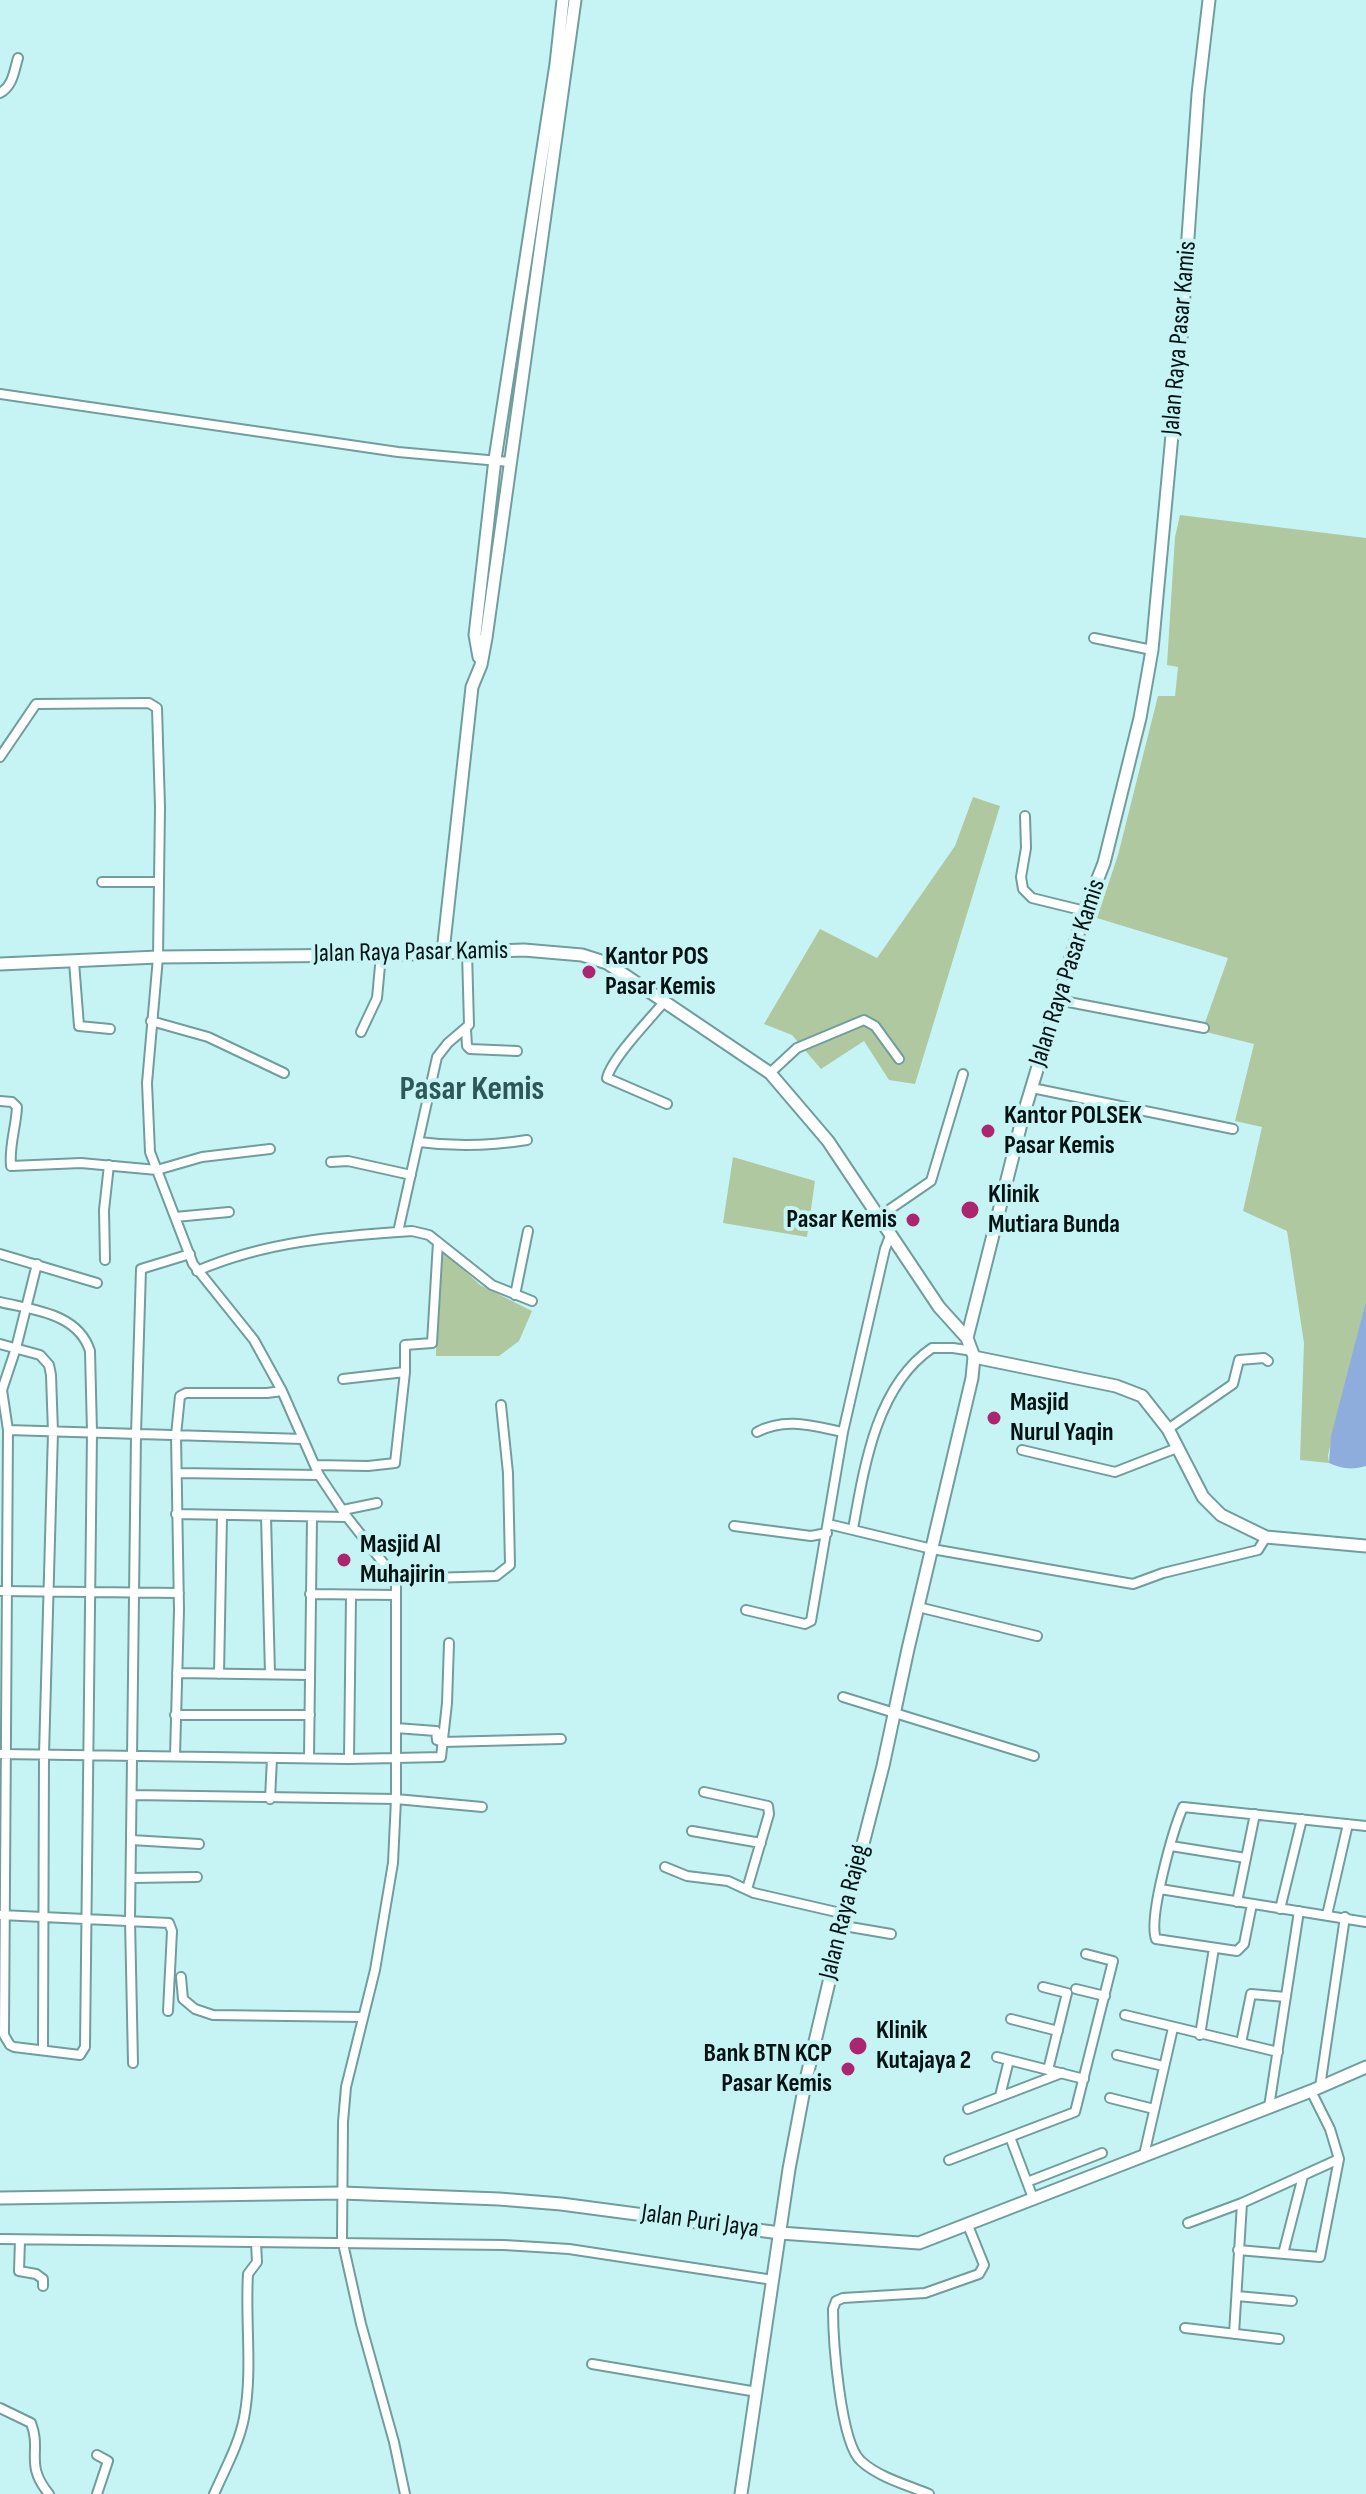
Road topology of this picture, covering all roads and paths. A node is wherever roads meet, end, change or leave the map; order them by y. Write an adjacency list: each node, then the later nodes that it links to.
1 (563, 0): 5 (main road)
2 (575, 0): 5 (main road)
3 (1209, 0): 13 (main road, Jalan Raya Pasar Kamis)
4 (18, 58): 6 (street)
5 (561, 65): 7 (main road); 8 (main road)
6 (0, 93)
7 (524, 272): 8 (main road); 10 (main road)
8 (537, 274): 11 (main road)
9 (0, 394): 10 (street)
10 (495, 459): 11 (street); 14 (main road)
11 (510, 462): 14 (main road)
12 (1094, 638): 13 (street)
13 (1152, 650): 19 (main road, Jalan Raya Pasar Kamis)
14 (481, 665): 20 (main road)
15 (0, 757): 18 (street)
16 (1025, 816): 19 (street)
17 (102, 882): 18 (street)
18 (159, 882): 23 (street)
19 (1085, 911): 26 (main road, Jalan Raya Pasar Kamis)
20 (443, 952): 21 (main road, Jalan Raya Pasar Kamis); 22 (main road, Jalan Raya Pasar Kamis)
21 (467, 952): 27 (main road, Jalan Raya Pasar Kamis); 31 (street)
22 (381, 955): 23 (main road, Jalan Raya Pasar Kamis); 32 (street)
23 (158, 957): 24 (main road, Jalan Raya Pasar Kamis); 28 (street)
24 (74, 962): 25 (main road, Jalan Raya Pasar Kamis); 30 (street)
25 (0, 964)
26 (1058, 1000): 29 (street); 38 (main road, Jalan Raya Pasar Kamis)
27 (665, 1001): 36 (main road, Jalan Raya Pasar Kamis); 40 (street)
28 (151, 1021): 35 (street); 47 (street)
29 (1204, 1028)
30 (110, 1029)
31 (466, 1029): 33 (street); 43 (street)
32 (361, 1032)
33 (517, 1051)
34 (899, 1059): 36 (street)
35 (284, 1073)
36 (770, 1073): 50 (main road, Jalan Raya Pasar Kamis)
37 (963, 1074): 50 (street)
38 (1032, 1088): 41 (street); 66 (main road, Jalan Raya Pasar Kamis)
39 (0, 1101): 46 (street)
40 (667, 1104)
41 (1233, 1129)
42 (527, 1140): 43 (street)
43 (419, 1142): 48 (street)
44 (270, 1149): 47 (street)
45 (331, 1162): 48 (street)
46 (109, 1165): 47 (street); 58 (street)
47 (157, 1170): 51 (street)
48 (411, 1175): 53 (street)
49 (229, 1212): 51 (street)
50 (880, 1216): 54 (main road, Jalan Raya Pasar Kamis)
51 (175, 1217): 57 (street)
52 (528, 1231): 62 (street)
53 (398, 1232): 55 (street); 60 (street)
54 (890, 1236): 66 (main road, Jalan Raya Pasar Kamis); 81 (street)
55 (438, 1242): 62 (street); 71 (street)
56 (0, 1254): 59 (street)
57 (190, 1254): 60 (street); 82 (street)
58 (105, 1260)
59 (37, 1264): 61 (street); 65 (street)
60 (197, 1271): 74 (street)
61 (97, 1283)
62 (515, 1295): 63 (street)
63 (532, 1301)
64 (0, 1302): 65 (street)
65 (27, 1308): 68 (street); 79 (street)
66 (967, 1338): 69 (main road)
67 (0, 1344): 68 (street)
68 (16, 1348): 73 (street); 78 (street)
69 (974, 1354): 76 (main road); 100 (street); 103 (main road, Jalan Raya Rajeg)
70 (1268, 1361): 76 (street)
71 (405, 1372): 72 (street); 87 (street)
72 (343, 1379)
73 (1, 1390): 77 (street)
74 (282, 1391): 83 (street); 84 (street)
75 (501, 1405): 105 (street)
76 (1168, 1429): 85 (main road)
77 (8, 1430): 78 (street); 88 (street)
78 (53, 1432): 79 (street); 107 (street)
79 (92, 1432): 82 (street); 109 (street)
80 (757, 1432): 81 (street)
81 (843, 1432): 99 (street)
82 (136, 1434): 83 (street); 108 (street)
83 (176, 1435): 84 (street); 89 (street)
84 (303, 1439): 87 (street)
85 (1177, 1448): 86 (street); 101 (main road)
86 (1022, 1450)
87 (316, 1465): 90 (street)
88 (4, 1470): 94 (street)
89 (177, 1473): 90 (street); 92 (street)
90 (319, 1475): 93 (street)
91 (377, 1503): 93 (street)
92 (176, 1514): 95 (street); 110 (street)
93 (345, 1514): 97 (street); 105 (street)
94 (4, 1516): 104 (street)
95 (222, 1516): 96 (street); 121 (street)
96 (266, 1516): 97 (street); 122 (street)
97 (312, 1517): 111 (street)
98 (734, 1526): 99 (street)
99 (828, 1528): 100 (street); 115 (street)
100 (853, 1529): 103 (street)
101 (1266, 1537): 102 (main road); 103 (street)
102 (1366, 1546)
103 (932, 1549): 114 (main road, Jalan Raya Rajeg)
104 (3, 1555): 106 (street)
105 (396, 1579): 112 (street)
106 (3, 1591): 107 (street); 116 (street)
107 (49, 1591): 109 (street); 133 (street)
108 (135, 1591): 109 (street); 110 (street); 135 (street)
109 (90, 1592): 134 (street)
110 (179, 1593): 120 (street)
111 (310, 1594): 113 (street); 123 (street)
112 (396, 1595): 113 (street); 129 (street)
113 (351, 1596): 140 (street)
114 (918, 1607): 117 (street); 125 (main road, Jalan Raya Rajeg)
115 (746, 1610)
116 (3, 1633): 119 (street)
117 (1037, 1636)
118 (449, 1643): 131 (street)
119 (3, 1670): 128 (street)
120 (177, 1673): 121 (street); 126 (street)
121 (219, 1674): 122 (street)
122 (270, 1674): 123 (street)
123 (310, 1675): 127 (street)
124 (843, 1697): 125 (street)
125 (896, 1711): 137 (street); 169 (main road, Jalan Raya Rajeg)
126 (175, 1715): 127 (street); 136 (street)
127 (310, 1715): 139 (street)
128 (3, 1718): 132 (street)
129 (396, 1728): 131 (street); 141 (street)
130 (561, 1739): 131 (street)
131 (443, 1742): 141 (street)
132 (2, 1754): 133 (street); 144 (street)
133 (44, 1754): 134 (street); 172 (street)
134 (89, 1754): 135 (street); 174 (street)
135 (133, 1755): 136 (street); 143 (street)
136 (175, 1756): 138 (street)
137 (1034, 1756)
138 (272, 1758): 139 (street); 145 (street)
139 (309, 1758): 140 (street)
140 (349, 1759): 141 (street)
141 (396, 1759): 146 (street)
142 (704, 1792): 155 (street)
143 (132, 1795): 145 (street); 154 (street)
144 (2, 1798): 153 (street)
145 (270, 1799): 146 (street)
146 (396, 1799): 147 (street); 188 (street)
147 (482, 1807)
148 (1255, 1814): 149 (street); 157 (street); 158 (street)
149 (1302, 1819): 150 (street); 167 (street)
150 (1348, 1824): 151 (street); 171 (street)
151 (1366, 1826)
152 (692, 1831): 155 (street)
153 (2, 1837): 160 (street)
154 (131, 1840): 156 (street); 162 (street)
155 (761, 1843): 163 (street)
156 (199, 1844)
157 (1171, 1846): 158 (street); 164 (street)
158 (1246, 1858): 165 (street)
159 (665, 1867): 163 (street)
160 (2, 1877): 170 (street)
161 (197, 1877): 162 (street)
162 (131, 1878): 176 (street)
163 (747, 1889): 169 (street)
164 (1160, 1889): 165 (street); 179 (street)
165 (1237, 1902): 166 (street)
166 (1252, 1904): 167 (street); 179 (street)
167 (1280, 1909): 168 (street)
168 (1299, 1911): 171 (street); 185 (street)
169 (845, 1914): 177 (main road, Jalan Raya Rajeg)
170 (2, 1915): 172 (street); 194 (street)
171 (1327, 1915): 173 (street)
172 (42, 1916): 174 (street); 194 (street)
173 (1345, 1917): 175 (street); 205 (street)
174 (86, 1918): 176 (street); 194 (street)
175 (1365, 1918)
176 (130, 1920): 186 (street); 199 (street)
177 (841, 1928): 178 (street); 224 (main road, Jalan Raya Rajeg)
178 (891, 1934)
179 (1214, 1948): 192 (street)
180 (1086, 1954): 184 (street)
181 (181, 1977): 188 (street)
182 (1043, 1987): 191 (street)
183 (1076, 1989): 184 (street)
184 (1105, 1996): 204 (street)
185 (1286, 1997): 193 (street); 195 (street)
186 (168, 2011)
187 (1125, 2015): 190 (street)
188 (363, 2017): 220 (street)
189 (1011, 2019): 191 (street)
190 (1173, 2028): 192 (street); 200 (street)
191 (1058, 2031): 202 (street)
192 (1200, 2035): 193 (street)
193 (1241, 2043): 195 (street)
194 (43, 2050)
195 (1278, 2052): 208 (street)
196 (1117, 2055): 200 (street)
197 (997, 2057): 198 (street)
198 (1009, 2060): 202 (street); 206 (street)
199 (133, 2063)
200 (1163, 2066): 210 (street)
201 (1366, 2067): 205 (main road, Jalan Puri Jaya)
202 (1048, 2070): 203 (street)
203 (1062, 2073): 204 (street); 206 (street)
204 (1084, 2079): 211 (street)
205 (1316, 2094): 208 (main road, Jalan Puri Jaya); 214 (street)
206 (1000, 2096): 209 (street)
207 (1110, 2098): 210 (street)
208 (1269, 2107): 213 (main road, Jalan Puri Jaya)
209 (968, 2109)
210 (1154, 2109): 213 (street)
211 (1010, 2137): 215 (street); 217 (street)
212 (1102, 2153): 217 (street)
213 (1144, 2155): 219 (main road, Jalan Puri Jaya)
214 (1339, 2159): 216 (street); 230 (street)
215 (949, 2160)
216 (1303, 2176): 221 (street); 230 (street)
217 (1027, 2182): 219 (street)
218 (0, 2198): 220 (main road, Jalan Puri Jaya)
219 (1033, 2198): 222 (main road, Jalan Puri Jaya)
220 (343, 2199): 224 (main road, Jalan Puri Jaya); 227 (street)
221 (1242, 2203): 223 (street); 229 (street)
222 (967, 2223): 224 (main road, Jalan Puri Jaya); 247 (street)
223 (1188, 2223)
224 (780, 2233): 231 (main road, Jalan Raya Rajeg)
225 (0, 2239): 226 (street)
226 (20, 2240): 228 (street); 232 (street)
227 (342, 2242): 228 (street); 231 (street); 245 (street)
228 (256, 2243): 244 (street)
229 (1238, 2250): 230 (street); 233 (street)
230 (1283, 2254)
231 (773, 2276): 239 (main road, Jalan Raya Rajeg)
232 (43, 2286)
233 (1237, 2296): 234 (street); 236 (street)
234 (1292, 2301)
235 (1185, 2328): 236 (street)
236 (1234, 2334): 237 (street)
237 (1279, 2339)
238 (592, 2364): 239 (street)
239 (757, 2392): 246 (main road, Jalan Raya Rajeg)
240 (0, 2408): 242 (street)
241 (97, 2455): 243 (street)
242 (49, 2494)
243 (97, 2494)
244 (214, 2494)
245 (405, 2494)
246 (741, 2494)
247 (929, 2494)

